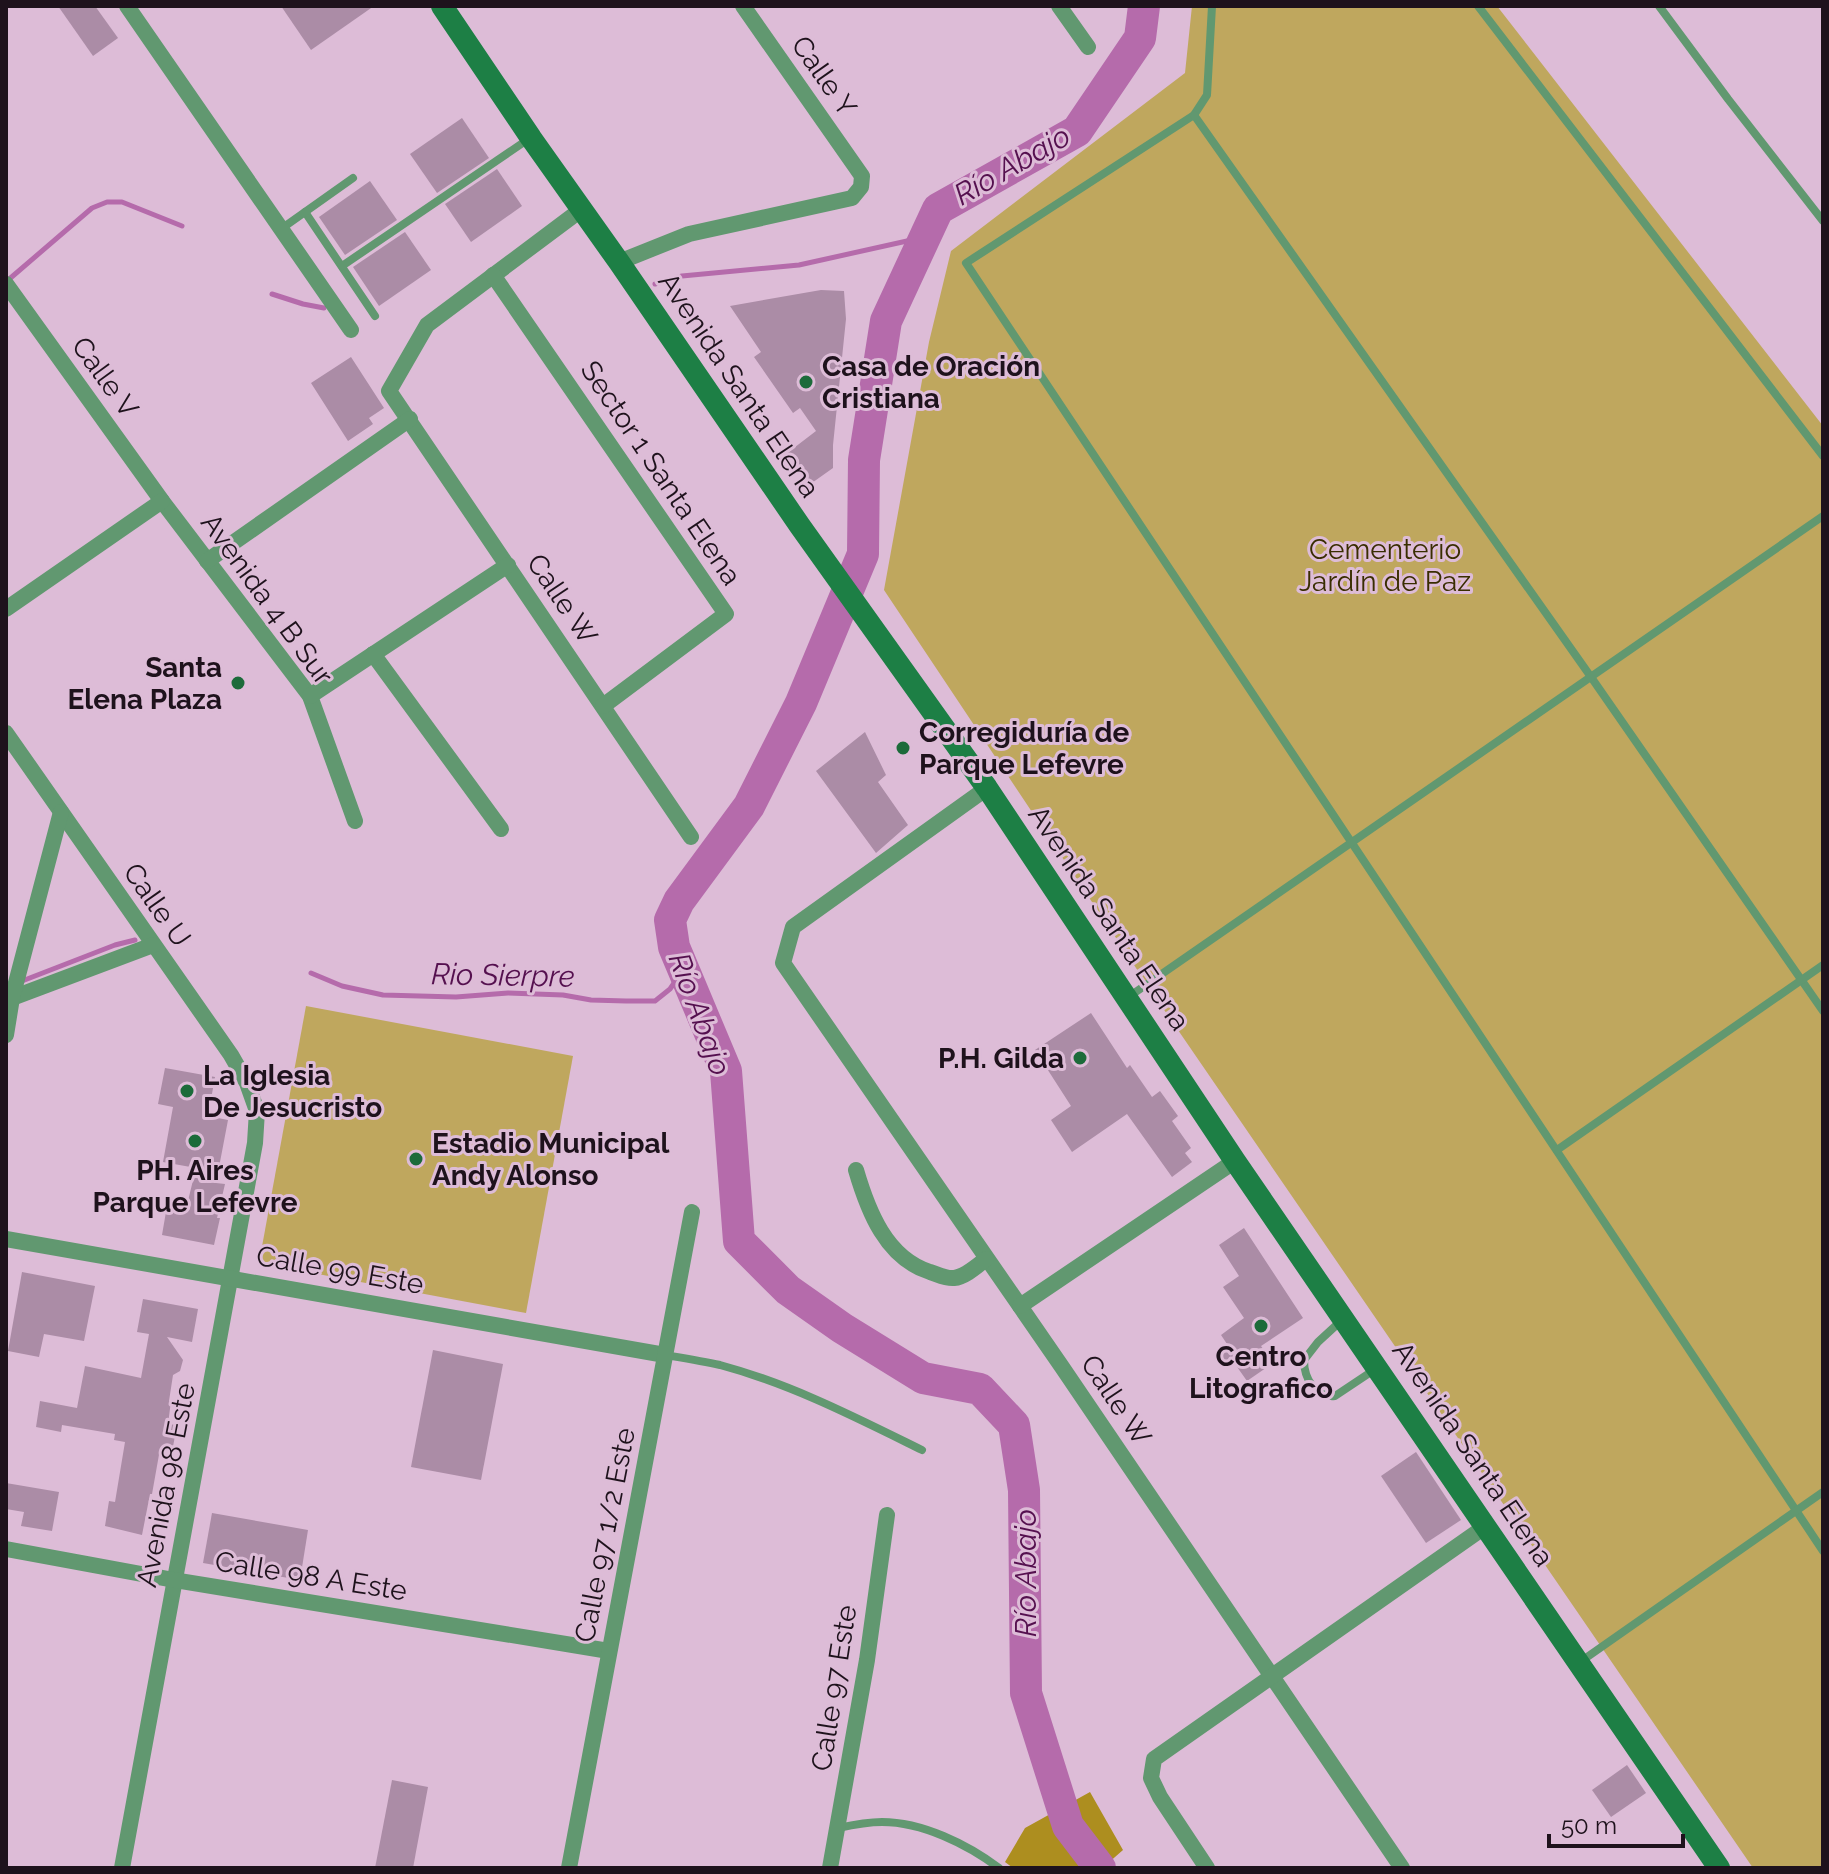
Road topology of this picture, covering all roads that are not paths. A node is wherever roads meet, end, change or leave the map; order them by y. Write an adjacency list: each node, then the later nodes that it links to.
1 (127, 6): 15 (street)
2 (442, 6): 10 (street, Avenida Santa Elena)
3 (743, 6): 16 (street, Calle Y)
4 (1059, 6): 8 (street)
5 (1212, 6): 9 (lane)
6 (1478, 6): 23 (lane)
7 (1659, 6): 14 (lane)
8 (1088, 47)
9 (1194, 115): 30 (lane); 39 (lane)
10 (531, 138): 12 (street, Avenida Santa Elena); 17 (lane)
11 (353, 178): 13 (lane)
12 (582, 209): 16 (street, Avenida Santa Elena); 18 (street)
13 (305, 212): 15 (lane); 17 (lane)
14 (1823, 221)
15 (281, 229): 21 (street)
16 (619, 262): 34 (street, Avenida Santa Elena)
17 (342, 266): 20 (lane)
18 (493, 275): 22 (street, Calle W); 32 (street, Sector 1 Santa Elena)
19 (7, 286): 24 (street, Calle V)
20 (375, 316)
21 (351, 330)
22 (410, 419): 26 (street); 27 (street, Calle W)
23 (1823, 456)
24 (162, 501): 26 (street, Avenida 4 B Sur); 28 (street)
25 (1823, 516): 30 (lane)
26 (207, 561): 31 (street, Avenida 4 B Sur)
27 (508, 565): 29 (street); 32 (street, Calle W)
28 (6, 609)
29 (373, 654): 31 (street); 37 (street)
30 (1591, 677): 39 (lane); 42 (lane)
31 (310, 696): 36 (street, Avenida 4 B Sur)
32 (603, 706): 38 (street, Calle W)
33 (6, 733): 35 (street, Calle U)
34 (987, 788): 44 (street, Avenida Santa Elena); 53 (street, Calle W)
35 (61, 812): 40 (street, Calle U); 43 (street)
36 (355, 821)
37 (501, 829)
38 (691, 837)
39 (1353, 842): 44 (lane); 48 (lane)
40 (153, 945): 43 (street); 47 (street, Calle U)
41 (1823, 965): 42 (lane)
42 (1802, 980): 45 (lane); 48 (lane)
43 (13, 995): 46 (street)
44 (1127, 998): 49 (street, Avenida Santa Elena)
45 (1823, 1011)
46 (6, 1035)
47 (257, 1111): 54 (street, Avenida 98 Este)
48 (1557, 1150): 61 (lane)
49 (1235, 1161): 55 (street); 56 (street, Avenida Santa Elena)
50 (856, 1170): 53 (street)
51 (692, 1212): 57 (street, Calle 97 1/2 Este)
52 (6, 1239): 54 (street, Calle 99 Este)
53 (986, 1259): 55 (street, Calle W)
54 (231, 1277): 57 (street, Calle 99 Este); 66 (street, Avenida 98 Este)
55 (1020, 1306): 69 (street, Calle W)
56 (1343, 1318): 58 (street, Avenida Santa Elena); 58 (lane)
57 (665, 1355): 59 (lane); 67 (street, Calle 97 1/2 Este)
58 (1378, 1368): 63 (street, Avenida Santa Elena)
59 (922, 1450)
60 (1823, 1492): 61 (lane)
61 (1797, 1510): 65 (lane); 68 (lane)
62 (887, 1515): 70 (street, Calle 97 Este)
63 (1486, 1526): 68 (street, Avenida Santa Elena); 69 (street)
64 (6, 1549): 66 (street, Calle 98 A Este)
65 (1823, 1551)
66 (174, 1580): 67 (street, Calle 98 A Este); 71 (street, Avenida 98 Este)
67 (609, 1651): 72 (street, Calle 97 1/2 Este)
68 (1580, 1663): 77 (street, Avenida Santa Elena)
69 (1272, 1677): 75 (street); 76 (street, Calle W)
70 (837, 1829): 73 (street, Calle 97 Este); 74 (lane)
71 (122, 1868)
72 (569, 1868)
73 (830, 1868)
74 (999, 1868)
75 (1207, 1868)
76 (1402, 1868)
77 (1719, 1868)

